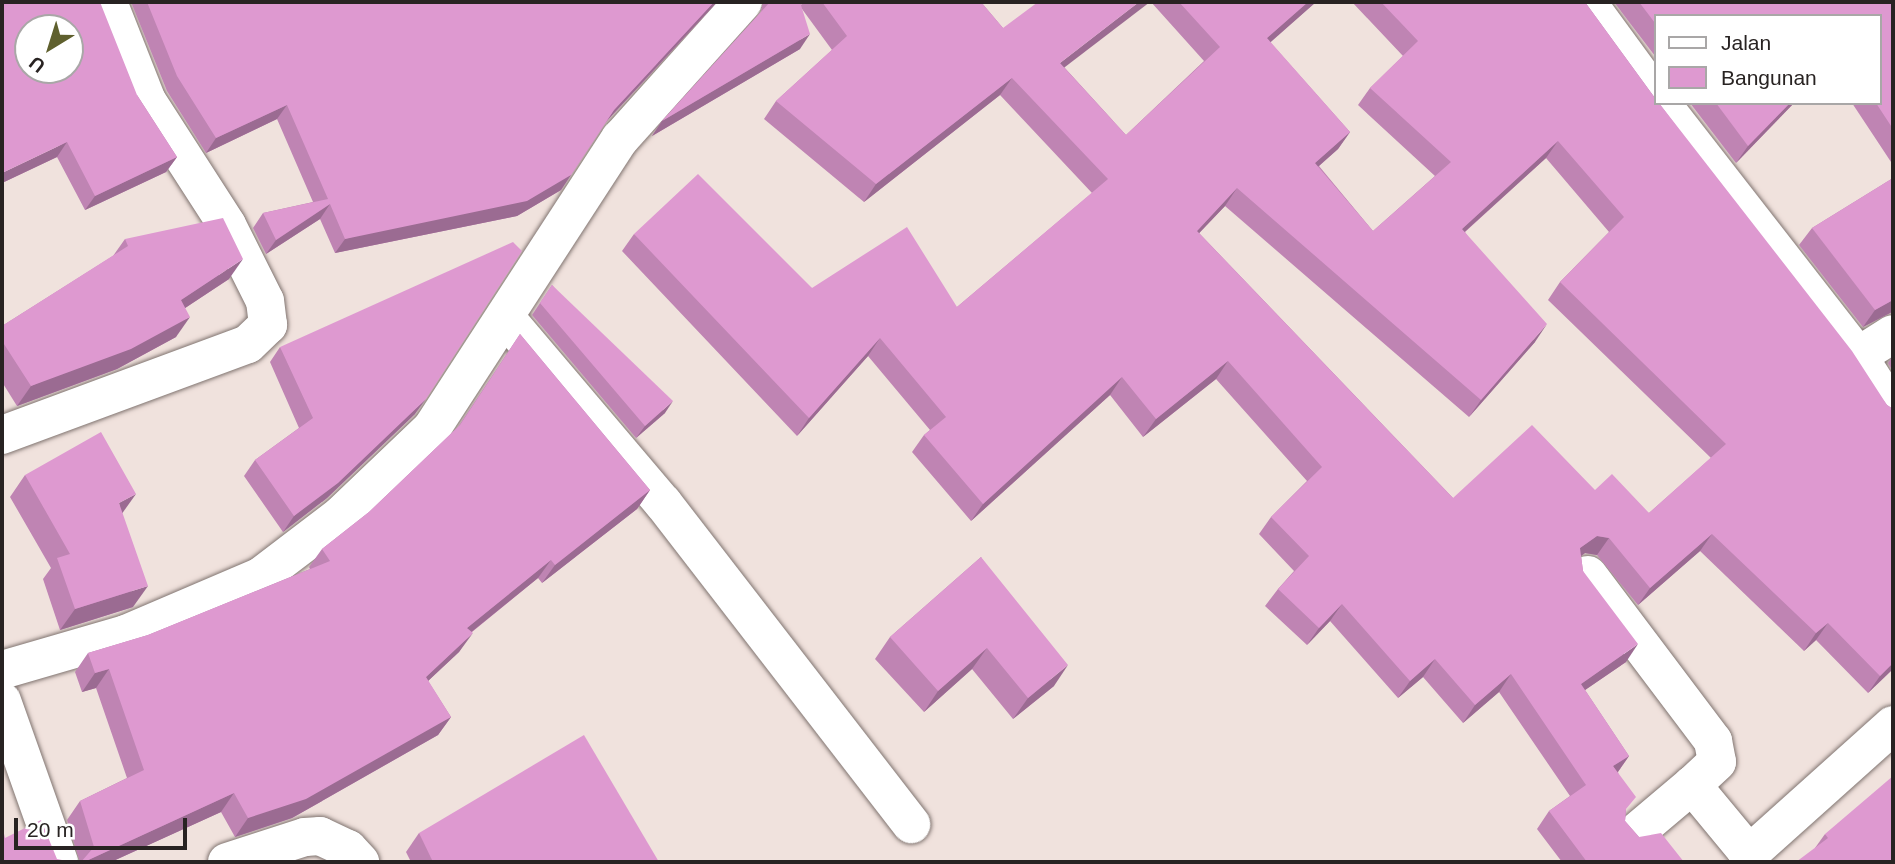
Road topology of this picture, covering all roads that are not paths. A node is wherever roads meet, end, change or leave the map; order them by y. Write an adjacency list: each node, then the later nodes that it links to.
1 (108, 2): 10 (street)
2 (743, 2): 6 (street)
3 (1587, 2): 4 (street)
4 (1654, 94)
5 (1663, 105): 8 (street)
6 (505, 317): 12 (street); 16 (street)
7 (1893, 334): 8 (street)
8 (1858, 356): 9 (street)
9 (1893, 411)
10 (2, 435)
11 (1588, 575): 15 (street)
12 (2, 670)
13 (2, 701): 18 (street)
14 (1893, 725): 15 (street)
15 (1692, 785): 17 (street)
16 (911, 824)
17 (1634, 834)
18 (59, 862)
19 (227, 862): 20 (street)
20 (360, 862)

